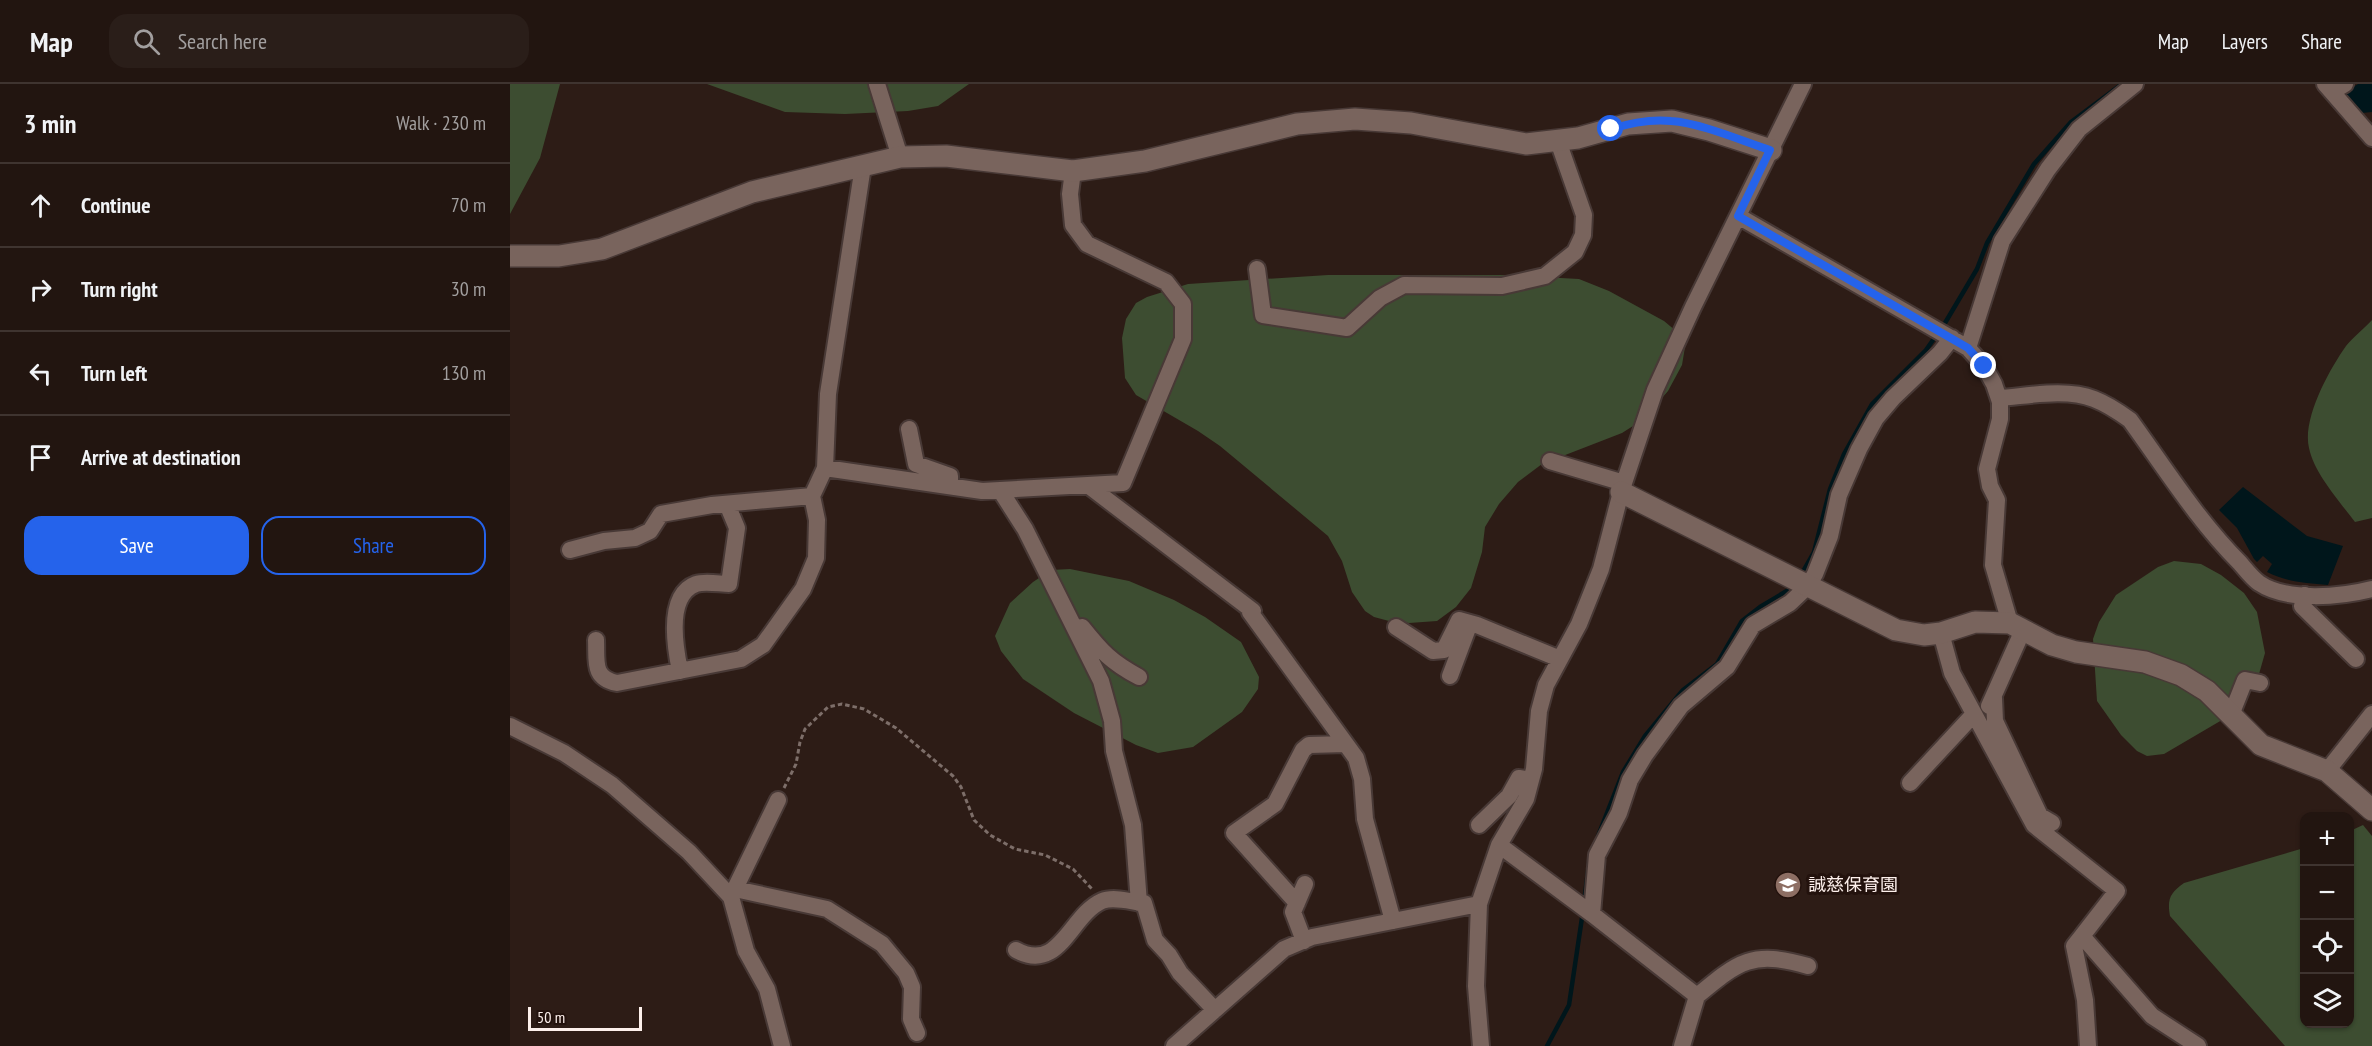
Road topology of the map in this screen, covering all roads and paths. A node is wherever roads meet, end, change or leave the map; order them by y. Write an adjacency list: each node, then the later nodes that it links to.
1 (877, 84): 8 (street)
2 (1803, 84): 7 (street)
3 (2135, 84): 15 (street)
4 (2334, 87): 5 (street)
5 (2372, 138)
6 (1558, 141): 7 (street); 10 (street); 13 (street)
7 (1770, 150): 11 (street)
8 (900, 157): 9 (street); 10 (street)
9 (863, 166): 12 (street); 19 (street)
10 (1073, 171): 21 (street)
11 (1738, 216): 14 (street); 22 (street)
12 (510, 256)
13 (1257, 269)
14 (1952, 338): 15 (street); 27 (street)
15 (1968, 348): 16 (street)
16 (1999, 398): 29 (street); 33 (street)
17 (909, 429): 20 (street)
18 (1550, 461): 22 (street)
19 (825, 468): 20 (street); 24 (street)
20 (950, 486): 23 (street)
21 (1089, 486): 23 (street); 47 (street)
22 (1622, 487): 27 (street); 36 (street)
23 (1000, 490): 30 (street)
24 (812, 496): 25 (street); 38 (street)
25 (727, 504): 26 (street); 38 (street)
26 (570, 550)
27 (1808, 586): 34 (street); 62 (street)
28 (2372, 590): 29 (street)
29 (2305, 595): 37 (street)
30 (1067, 615): 40 (street); 59 (street)
31 (1470, 623): 32 (street); 36 (street); 39 (street)
32 (1396, 627)
33 (2016, 627): 34 (street); 42 (street); 44 (street)
34 (1941, 633): 45 (street)
35 (596, 640): 38 (street)
36 (1560, 659): 49 (street)
37 (2356, 659)
38 (680, 671)
39 (1450, 676)
40 (1139, 677)
41 (2260, 683): 44 (street)
42 (1994, 698): 45 (street); 53 (street)
43 (2372, 714): 48 (street)
44 (2231, 715): 48 (street)
45 (1976, 718): 50 (street); 64 (street)
46 (510, 726): 57 (street)
47 (1346, 744): 60 (street); 63 (street)
48 (2327, 771): 52 (street)
49 (1531, 780): 54 (street); 55 (street)
50 (1910, 783)
51 (778, 800): 57 (street); 58 (path)
52 (2372, 810)
53 (2052, 823)
54 (1479, 825)
55 (1499, 845): 61 (street); 62 (street)
56 (1305, 884): 60 (street)
57 (733, 893): 70 (street); 71 (street)
58 (1103, 900): 59 (street); 66 (street)
59 (1139, 903): 69 (street)
60 (1297, 903): 65 (street)
61 (1479, 904): 63 (street); 73 (street)
62 (1592, 914): 68 (street)
63 (1393, 921): 65 (street)
64 (2082, 936): 75 (street); 76 (street)
65 (1304, 941): 69 (street)
66 (1016, 950)
67 (1808, 966): 68 (street)
68 (1697, 996): 74 (street)
69 (1215, 1010): 72 (street)
70 (917, 1033)
71 (782, 1046)
72 (1174, 1046)
73 (1481, 1046)
74 (1682, 1046)
75 (2088, 1046)
76 (2198, 1046)

